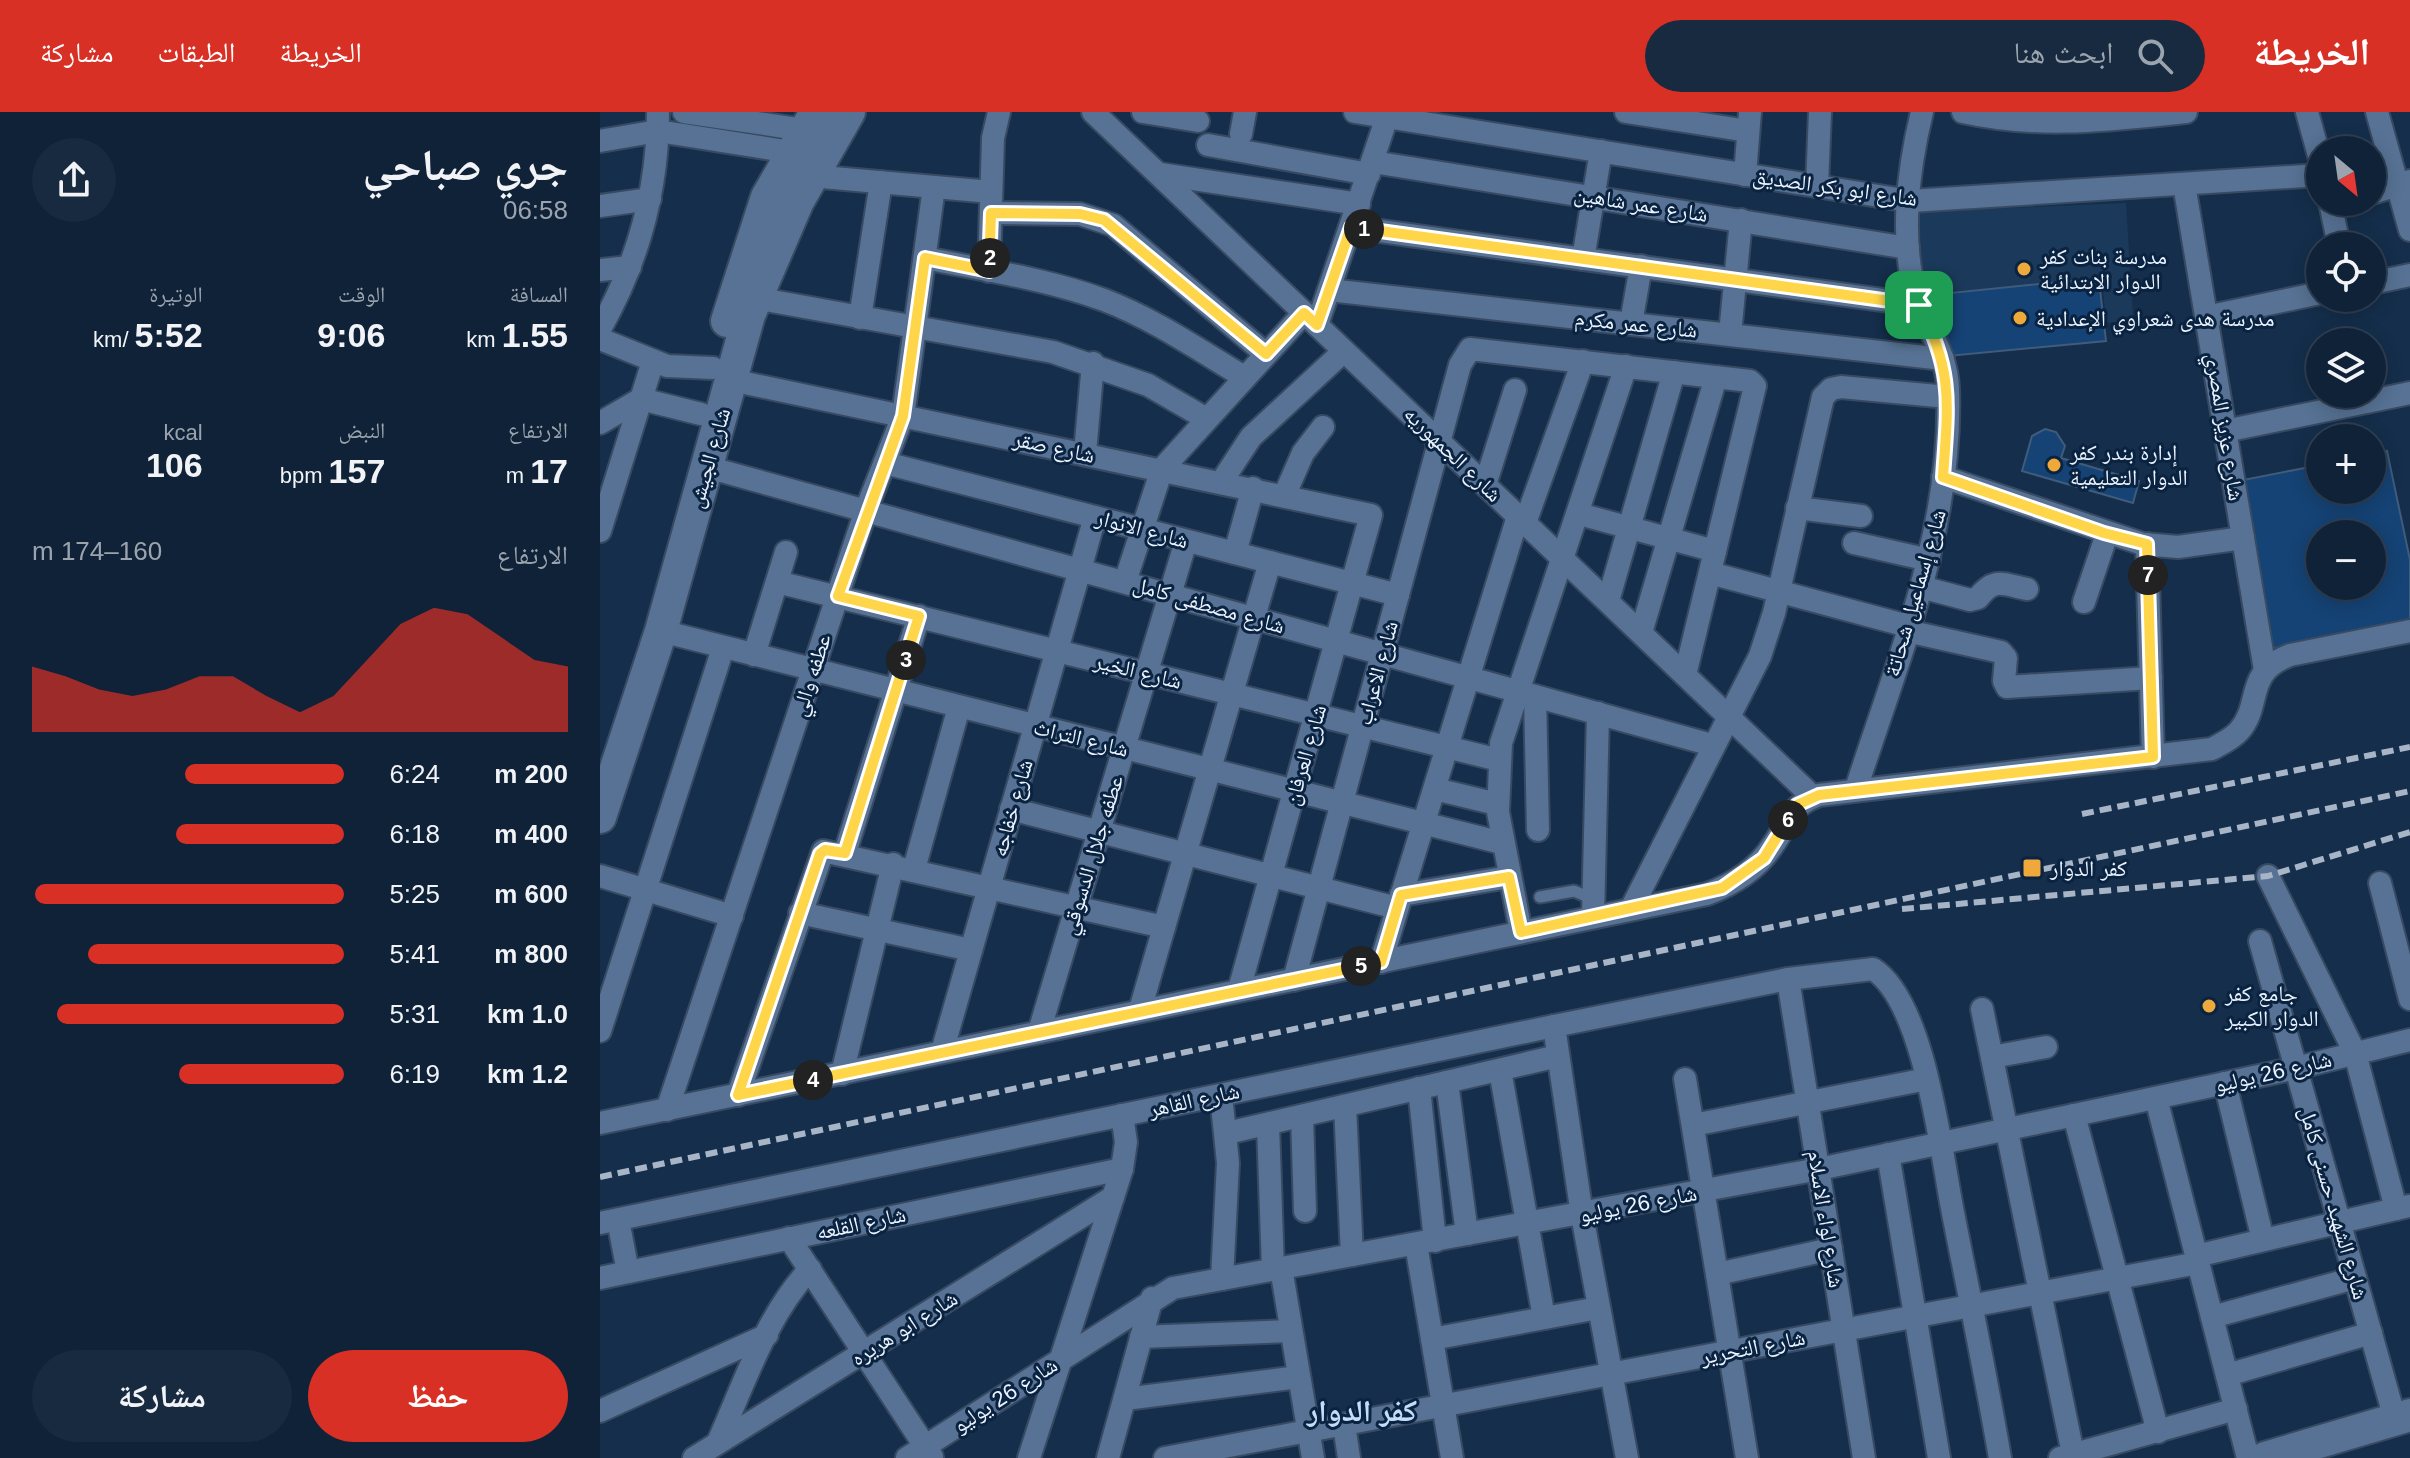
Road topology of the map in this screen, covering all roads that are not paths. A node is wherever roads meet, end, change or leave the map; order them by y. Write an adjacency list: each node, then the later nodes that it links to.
1 (684, 112): 22 (street)
2 (849, 112): 22 (main road, شارع الجيش)
3 (999, 112): 40 (street)
4 (1093, 112): 28 (street, شارع الجمهوريه)
5 (1143, 112): 19 (street)
6 (1355, 112): 16 (street, شارع ابو بكر الصديق)
7 (1820, 112): 34 (street)
8 (1920, 112): 39 (street, شارع إسماعيل شحاتة)
9 (1963, 112): 18 (street)
10 (2186, 112): 14 (street)
11 (2307, 112): 23 (street)
12 (2377, 112): 32 (street)
13 (1640, 113): 17 (street)
14 (2155, 114): 15 (street)
15 (2094, 116): 18 (street)
16 (1387, 117): 26 (street, شارع ابو بكر الصديق); 27 (street)
17 (1701, 118): 21 (street)
18 (2040, 118)
19 (1198, 121)
20 (658, 122): 22 (street); 24 (street); 38 (street)
21 (1749, 122): 29 (street)
22 (796, 134): 31 (street); 58 (main road, شارع الجيش); 75 (main road, شارع الجيش)
23 (2314, 136)
24 (600, 141)
25 (1208, 145): 27 (street, شارع عمر شاهين)
26 (1601, 151): 29 (street, شارع ابو بكر الصديق); 37 (street)
27 (1371, 168): 37 (street, شارع عمر شاهين); 41 (street)
28 (1160, 174): 41 (street); 62 (street, شارع الجمهوريه)
29 (1745, 175): 34 (street, شارع ابو بكر الصديق)
30 (2306, 176): 33 (street, شارع ابو بكر الصديق)
31 (881, 182): 35 (street); 61 (street)
32 (2405, 182): 36 (street); 45 (street)
33 (2184, 184): 39 (street, شارع ابو بكر الصديق); 60 (street, شارع عزيز المصري)
34 (1817, 186): 39 (street, شارع ابو بكر الصديق)
35 (934, 187): 40 (street); 47 (street, عطفه والي)
36 (2386, 188)
37 (1593, 197): 43 (street, شارع عمر شاهين); 48 (street)
38 (650, 199): 42 (street); 50 (street)
39 (1910, 201): 46 (street, شارع إسماعيل شحاتة)
40 (991, 202): 52 (street); 68 (street)
41 (1359, 204): 44 (street)
42 (600, 206)
43 (1741, 220): 46 (street, شارع عمر شاهين); 54 (street)
44 (1351, 227): 48 (street); 56 (street)
45 (2410, 230)
46 (1908, 248): 59 (street, شارع إسماعيل شحاتة)
47 (925, 258): 52 (street); 64 (street, عطفه والي)
48 (1583, 259): 49 (street)
49 (1641, 266): 54 (street); 63 (street)
50 (630, 267): 51 (street); 65 (street)
51 (600, 270)
52 (989, 271): 76 (street)
53 (2410, 275): 55 (street)
54 (1735, 279): 59 (street); 66 (street)
55 (2386, 280)
56 (1329, 290): 62 (street); 63 (street, شارع عمر مكرم)
57 (2306, 296): 60 (street)
58 (755, 298): 61 (street); 75 (main road, شارع الجيش)
59 (1919, 305): 69 (street, شارع إسماعيل شحاتة)
60 (2206, 317): 87 (street, شارع عزيز المصري)
61 (860, 318): 64 (street)
62 (1311, 319): 67 (street, شارع الجمهوريه); 68 (street)
63 (1631, 323): 66 (street, شارع عمر مكرم)
64 (915, 328): 72 (street); 83 (street, عطفه والي)
65 (601, 329): 70 (street, شارع صقر)
66 (1730, 334): 69 (street, شارع عمر مكرم)
67 (1344, 351): 88 (street, شارع الجمهوريه); 94 (street)
68 (1266, 354): 76 (street)
69 (1943, 359): 80 (street, شارع إسماعيل شحاتة)
70 (653, 361): 75 (street, شارع صقر); 81 (street)
71 (1583, 361): 73 (street); 88 (street, شارع الاعراب); 104 (street)
72 (1093, 363): 84 (street); 89 (street)
73 (1626, 366): 74 (street); 100 (street)
74 (1674, 372): 77 (street); 105 (street)
75 (722, 374): 82 (main road, شارع الجيش); 83 (street, شارع صقر)
76 (1244, 377): 84 (street)
77 (1716, 377): 110 (street); 119 (street)
78 (1515, 390): 95 (street)
79 (2410, 393): 87 (street)
80 (1948, 397): 93 (street, شارع إسماعيل شحاتة); 98 (street)
81 (641, 399): 82 (street); 85 (street); 107 (street)
82 (710, 416): 91 (main road, شارع الجيش); 161 (main road, شارع الجيش)
83 (903, 416): 89 (street, شارع صقر); 90 (street, عطفه والي)
84 (1205, 418): 92 (street)
85 (600, 423)
86 (1323, 427): 97 (street)
87 (2225, 431): 109 (street, شارع عزيز المصري)
88 (1440, 441): 95 (street, شارع الجمهوريه); 128 (street, شارع الاعراب)
89 (1085, 453): 92 (street, شارع صقر)
90 (885, 463): 99 (street, عطفه والي); 102 (street, شارع الانوار)
91 (707, 467): 99 (street, شارع مصطفى كامل); 135 (main road, شارع الجيش)
92 (1162, 469): 94 (street, شارع صقر); 106 (street)
93 (1943, 477): 108 (street); 117 (street, شارع إسماعيل شحاتة)
94 (1222, 481): 96 (street, شارع صقر)
95 (1485, 485): 104 (street, شارع الجمهوريه)
96 (1253, 488): 97 (street, شارع صقر); 115 (street)
97 (1285, 494): 103 (street, شارع صقر)
98 (1797, 508): 101 (street); 126 (street)
99 (866, 510): 120 (street, شارع مصطفى كامل); 129 (street, عطفه والي)
100 (1579, 514): 105 (street); 116 (street)
101 (1861, 516)
102 (1095, 517): 106 (street, شارع الانوار); 120 (street, شارع خفاجه)
103 (1372, 519): 123 (street, شارع العرفان)
104 (1522, 520): 116 (street, شارع الجمهوريه); 147 (street)
105 (1629, 528): 110 (street); 130 (street)
106 (1142, 529): 111 (street, شارع الانوار); 122 (street)
107 (600, 531)
108 (2107, 534): 113 (street); 131 (street)
109 (2243, 538): 113 (street); 144 (street, شارع عزيز المصري)
110 (1668, 539): 119 (street); 137 (street)
111 (1186, 541): 115 (street, شارع الانوار); 127 (street, عطفه جلال الدسوقي)
112 (1854, 543): 117 (street)
113 (2147, 544): 148 (street)
114 (786, 552): 121 (street)
115 (1235, 553): 118 (street, شارع الانوار)
116 (1564, 560): 130 (street, شارع الجمهوريه); 150 (street)
117 (1929, 560): 124 (street, شارع إسماعيل شحاتة)
118 (1270, 562): 123 (street, شارع الانوار); 133 (street)
119 (1713, 562): 126 (street); 146 (street)
120 (1079, 569): 122 (street, شارع مصطفى كامل); 140 (street, شارع خفاجه)
121 (777, 582): 129 (street, شارع الخير); 142 (street)
122 (1125, 582): 127 (street, شارع مصطفى كامل)
123 (1353, 584): 128 (street, شارع الانوار); 138 (street, شارع العرفان)
124 (1921, 587): 125 (street); 134 (street, شارع إسماعيل شحاتة)
125 (2027, 589)
126 (1778, 591): 134 (street); 155 (street)
127 (1170, 594): 133 (street, شارع مصطفى كامل); 145 (street, عطفه جلال الدسوقي)
128 (1398, 595): 141 (street, شارع الاعراب)
129 (838, 596): 132 (street, شارع الخير); 143 (street, عطفه والي)
130 (1608, 601): 137 (street, شارع الجمهوريه)
131 (2084, 602)
132 (919, 616): 140 (street, شارع الخير); 149 (street)
133 (1254, 618): 138 (street, شارع مصطفى كامل); 151 (street)
134 (1907, 629): 148 (street); 166 (street, شارع إسماعيل شحاتة)
135 (661, 631): 139 (street, شارع التراث); 172 (main road, شارع الجيش)
136 (2410, 631): 144 (street)
137 (1641, 633): 146 (street, شارع الجمهوريه)
138 (1337, 641): 141 (street, شارع مصطفى كامل); 154 (street, شارع العرفان)
139 (723, 648): 142 (street, شارع التراث); 187 (street)
140 (1056, 651): 145 (street, شارع الخير); 156 (street, شارع خفاجه)
141 (1382, 653): 147 (street, شارع مصطفى كامل); 157 (street, شارع الاعراب)
142 (754, 655): 143 (street, شارع التراث)
143 (813, 670): 149 (street, شارع التراث); 194 (street, عطفه والي)
144 (2265, 670): 162 (street)
145 (1146, 673): 151 (street, شارع الخير); 159 (street, عطفه جلال الدسوقي)
146 (1685, 675): 155 (street, شارع الجمهوريه)
147 (1468, 677): 150 (street, شارع مصطفى كامل); 160 (street)
148 (2151, 678): 162 (street)
149 (896, 691): 152 (street, شارع التراث); 177 (street)
150 (1526, 693): 153 (street, شارع مصطفى كامل); 163 (street); 174 (street)
151 (1232, 694): 154 (street, شارع الخير); 164 (street)
152 (959, 707): 156 (street, شارع التراث); 179 (street)
153 (1598, 713): 158 (street, شارع مصطفى كامل); 191 (street)
154 (1316, 715): 157 (street, شارع الخير); 167 (street, شارع العرفان)
155 (1729, 717): 158 (street); 168 (street, شارع الجمهوريه)
156 (1035, 726): 159 (street, شارع التراث); 171 (street, شارع خفاجه)
157 (1363, 727): 160 (street, شارع الخير); 169 (street, شارع الاعراب)
158 (1712, 745): 192 (street)
159 (1124, 748): 164 (street, شارع التراث); 175 (street, عطفه جلال الدسوقي)
160 (1447, 748): 163 (street, شارع الخير); 165 (street)
161 (600, 755)
162 (2153, 757): 166 (street)
163 (1499, 760): 170 (street)
164 (1210, 770): 167 (street, شارع التراث); 178 (street)
165 (1435, 789): 170 (street); 173 (street)
166 (1856, 789): 168 (street)
167 (1295, 791): 169 (street, شارع التراث); 181 (street, شارع العرفان)
168 (1813, 797): 192 (street)
169 (1342, 803): 173 (street, شارع التراث); 186 (street, شارع الاعراب)
170 (1497, 804): 176 (street)
171 (1011, 809): 175 (street); 185 (street, شارع خفاجه)
172 (600, 817)
173 (1423, 823): 176 (street, شارع التراث); 189 (street)
174 (1538, 830)
175 (1099, 831): 178 (street); 190 (street, عطفه جلال الدسوقي)
176 (1502, 843): 183 (street)
177 (845, 853): 179 (street); 193 (street)
178 (1185, 853): 181 (street); 195 (street)
179 (904, 867): 185 (street); 196 (street)
180 (600, 876): 187 (street)
181 (1271, 876): 186 (street); 203 (street, شارع العرفان)
182 (2268, 876): 213 (street)
183 (1509, 877): 189 (street); 197 (street)
184 (2380, 883): 204 (street)
185 (989, 887): 190 (street); 199 (street, شارع خفاجه)
186 (1319, 888): 189 (street); 202 (street, شارع الاعراب)
187 (645, 890): 194 (street); 208 (street)
188 (1540, 897): 191 (lane)
189 (1399, 901): 200 (street)
190 (1076, 907): 195 (street); 209 (street, عطفه جلال الدسوقي)
191 (1593, 908): 192 (street); 197 (street)
192 (1631, 909)
193 (800, 913): 196 (street); 224 (street)
194 (732, 916): 229 (street, عطفه والي)
195 (1164, 927): 206 (street)
196 (877, 929): 199 (street); 218 (street)
197 (1521, 932): 200 (street)
198 (2260, 941): 216 (street, شارع الشهيد حسنى كامل)
199 (971, 950): 212 (street, شارع خفاجه)
200 (1381, 962): 202 (street)
201 (1788, 979): 207 (street, شارع القاهر); 220 (street, شارع القاهر); 227 (street, شارع لواء الاسلام)
202 (1294, 980): 203 (street)
203 (1239, 990): 206 (street)
204 (2410, 999)
205 (1982, 1009): 215 (street)
206 (1140, 1010): 209 (street)
207 (1554, 1026): 214 (street); 225 (street, شارع القاهر)
208 (600, 1031)
209 (1039, 1032): 212 (street)
210 (2410, 1040): 213 (street, شارع 26 يوليو)
211 (2046, 1047): 215 (street)
212 (942, 1052): 218 (street)
213 (2355, 1053): 216 (street, شارع 26 يوليو); 244 (street)
214 (1558, 1056): 217 (street, شارع القاهر); 246 (street)
215 (1992, 1057): 236 (street)
216 (2296, 1068): 222 (street, شارع 26 يوليو); 248 (street, شارع الشهيد حسنى كامل)
217 (1500, 1070): 221 (street, شارع القاهر); 249 (street)
218 (842, 1074): 224 (street)
219 (1685, 1079): 235 (street)
220 (1927, 1079): 227 (street); 238 (street, شارع القاهر)
221 (1447, 1082): 223 (street, شارع القاهر); 250 (street)
222 (2225, 1083): 226 (street, شارع 26 يوليو); 252 (street)
223 (1419, 1088): 228 (street, شارع القاهر); 253 (street)
224 (738, 1095): 229 (street)
225 (1221, 1095): 230 (street, شارع القاهر); 237 (street)
226 (2156, 1098): 231 (street, شارع 26 يوليو); 256 (street)
227 (1808, 1103): 235 (street); 241 (street, شارع لواء الاسلام)
228 (1345, 1106): 232 (street, شارع القاهر); 255 (street)
229 (667, 1110): 233 (street)
230 (1122, 1115): 240 (street); 247 (street, شارع القاهر)
231 (2074, 1115): 236 (street, شارع 26 يوليو); 262 (street)
232 (1302, 1116): 234 (street, شارع القاهر); 245 (street)
233 (600, 1123)
234 (1268, 1124): 237 (street, شارع القاهر); 258 (street)
235 (1693, 1125): 242 (street)
236 (2006, 1129): 238 (street, شارع 26 يوليو); 265 (street)
237 (1227, 1133): 264 (street)
238 (1941, 1143): 239 (street, شارع 26 يوليو); 267 (street, شارع القاهر)
239 (1888, 1154): 241 (street, شارع 26 يوليو); 269 (street)
240 (1122, 1169): 243 (street); 251 (street, شارع القلعه)
241 (1819, 1169): 242 (street, شارع 26 يوليو); 254 (street, شارع لواء الاسلام)
242 (1704, 1191): 246 (street, شارع 26 يوليو); 260 (street)
243 (1113, 1197): 279 (street, شارع ابو هريره); 280 (street)
244 (2403, 1208): 248 (street, شارع التحرير)
245 (1305, 1211)
246 (1582, 1215): 249 (street, شارع 26 يوليو); 268 (street)
247 (609, 1222): 259 (street)
248 (2339, 1223): 252 (street, شارع التحرير); 263 (street, شارع الشهيد حسنى كامل)
249 (1526, 1225): 250 (street, شارع 26 يوليو); 271 (street)
250 (1467, 1234): 253 (street, شارع 26 يوليو)
251 (789, 1238): 257 (street); 259 (street, شارع القلعه)
252 (2263, 1240): 256 (street, شارع التحرير)
253 (1425, 1242): 255 (street, شارع 26 يوليو); 277 (street)
254 (1831, 1249): 260 (street); 272 (street, شارع لواء الاسلام)
255 (1352, 1255): 258 (street, شارع 26 يوليو)
256 (2197, 1259): 262 (street, شارع التحرير); 270 (street)
257 (810, 1269): 275 (street); 279 (street)
258 (1277, 1269): 264 (street, شارع 26 يوليو); 273 (street)
259 (628, 1272): 261 (street, شارع القلعه)
260 (1717, 1274): 278 (street)
261 (600, 1278)
262 (2117, 1278): 265 (street, شارع التحرير); 291 (street)
263 (2355, 1278): 270 (street); 274 (street, شارع الشهيد حسنى كامل)
264 (1222, 1279): 266 (street, شارع 26 يوليو)
265 (2040, 1293): 267 (street, شارع التحرير); 294 (street)
266 (1152, 1298): 276 (street); 280 (street, شارع 26 يوليو)
267 (1973, 1306): 269 (street, شارع التحرير); 306 (street, شارع القاهر)
268 (1598, 1308): 271 (street); 281 (street)
269 (1916, 1316): 272 (street, شارع التحرير); 305 (street)
270 (2212, 1317): 282 (street)
271 (1544, 1318): 277 (street)
272 (1843, 1330): 278 (street, شارع التحرير); 304 (street, شارع لواء الاسلام)
273 (1291, 1331): 276 (street); 283 (street)
274 (2371, 1333): 282 (street); 288 (street, شارع الشهيد حسنى كامل)
275 (767, 1335): 287 (street); 292 (street)
276 (1141, 1337): 284 (street)
277 (1432, 1339): 285 (street)
278 (1730, 1352): 281 (street, شارع التحرير); 303 (street)
279 (864, 1353): 292 (street, شارع ابو هريره); 293 (street)
280 (1060, 1359): 293 (street, شارع 26 يوليو); 296 (street)
281 (1611, 1374): 285 (street, شارع التحرير); 302 (street)
282 (2227, 1375): 286 (street)
283 (1299, 1377): 284 (street); 290 (street)
284 (1125, 1399): 297 (street)
285 (1443, 1406): 289 (street, شارع التحرير); 301 (street)
286 (2236, 1409): 291 (street); 307 (street)
287 (600, 1411)
288 (2403, 1417): 308 (main road)
289 (1344, 1425): 290 (street, شارع التحرير); 300 (street)
290 (1308, 1431): 298 (street, شارع التحرير); 299 (street)
291 (2158, 1432): 294 (street)
292 (718, 1453): 295 (street, شارع ابو هريره)
293 (921, 1454)
294 (2066, 1456)
295 (694, 1458)
296 (1029, 1458)
297 (1108, 1458)
298 (1165, 1458)
299 (1313, 1458)
300 (1349, 1458)
301 (1452, 1458)
302 (1627, 1458)
303 (1747, 1458)
304 (1864, 1458)
305 (1939, 1458)
306 (2000, 1458)
307 (2248, 1458)
308 (2265, 1458)

